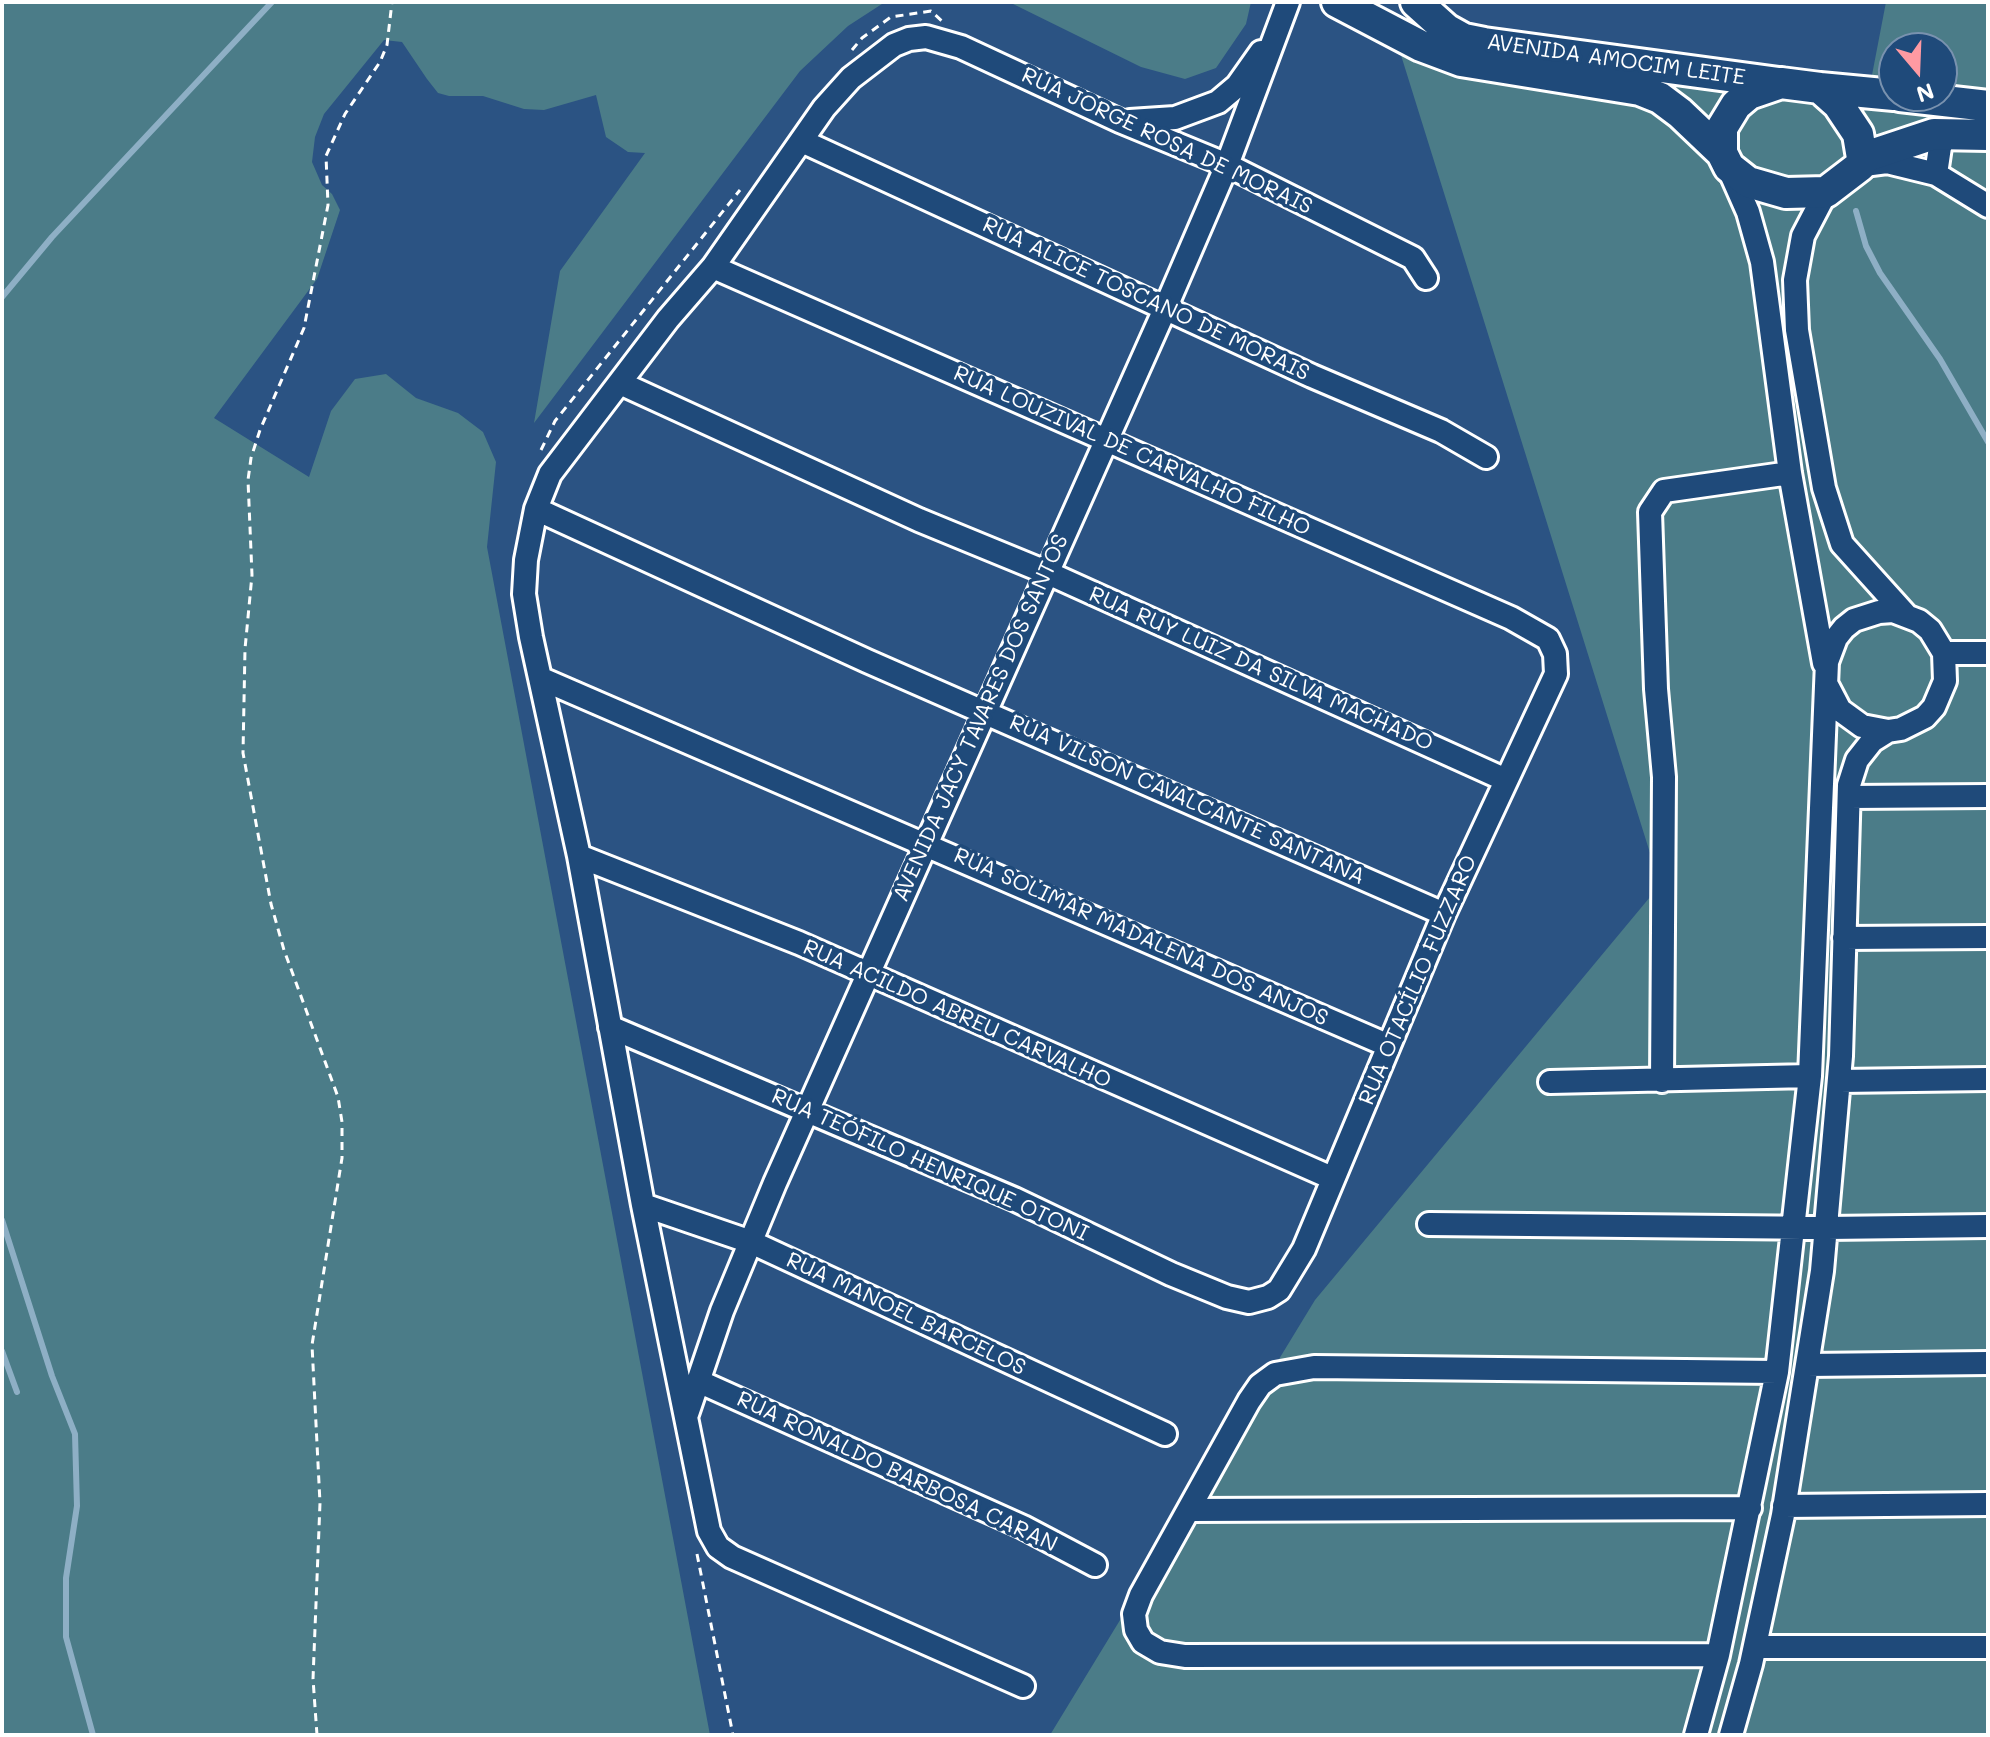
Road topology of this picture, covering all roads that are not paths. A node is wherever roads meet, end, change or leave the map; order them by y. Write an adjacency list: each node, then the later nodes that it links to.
1 (1337, 2): 13 (street, AVENIDA AMOCIM LEITE)
2 (1416, 2): 4 (street, AVENIDA AMOCIM LEITE)
3 (1285, 12): 9 (street, AVENIDA JACY TAVARES DOS SANTOS); 15 (street, AVENIDA JACY TAVARES DOS SANTOS)
4 (1781, 83): 5 (street, AVENIDA AMOCIM LEITE); 13 (street, AVENIDA AMOCIM LEITE)
5 (1820, 88): 6 (street, AVENIDA AMOCIM LEITE); 14 (street)
6 (1878, 93)
7 (1958, 103): 8 (street)
8 (1988, 106)
9 (1120, 121): 12 (street, RUA JORGE ROSA DE MORAIS); 15 (street, RUA JORGE ROSA DE MORAIS)
10 (1947, 132): 11 (street); 14 (street); 16 (street)
11 (1988, 135)
12 (804, 142): 19 (street); 21 (street, RUA ALICE TOSCANO DE MORAIS)
13 (1725, 160): 17 (street, AVENIDA AMOCIM LEITE); 25 (street)
14 (1861, 162): 16 (street); 17 (street)
15 (1227, 165): 20 (street, RUA JORGE ROSA DE MORAIS); 21 (street, AVENIDA JACY TAVARES DOS SANTOS)
16 (1936, 174): 18 (street)
17 (1826, 192): 28 (street)
18 (1988, 206)
19 (713, 267): 22 (street); 23 (street, RUA LOUZIVAL DE CARVALHO FILHO)
20 (1426, 278)
21 (1165, 309): 23 (street, AVENIDA JACY TAVARES DOS SANTOS); 24 (street, RUA ALICE TOSCANO DE MORAIS)
22 (620, 383): 26 (street); 27 (street, RUA RUY LUIZ DA SILVA MACHADO)
23 (1105, 442): 27 (street, AVENIDA JACY TAVARES DOS SANTOS); 29 (street, RUA LOUZIVAL DE CARVALHO FILHO)
24 (1486, 457)
25 (1790, 473): 33 (street); 49 (street)
26 (536, 509): 32 (street); 34 (street, RUA VILSON CAVALCANTE SANTANA)
27 (1048, 573): 34 (street, AVENIDA JACY TAVARES DOS SANTOS); 36 (street, RUA RUY LUIZ DA SILVA MACHADO)
28 (1906, 615): 30 (street); 33 (street)
29 (1548, 639): 36 (street, RUA OTACÍLIO FUZZARO)
30 (1944, 653): 31 (street); 35 (street)
31 (1988, 653)
32 (542, 679): 39 (street, RUA SOLIMAR MADALENA DOS ANJOS); 40 (street)
33 (1827, 681): 35 (street); 47 (street)
34 (986, 710): 39 (street, AVENIDA JACY TAVARES DOS SANTOS); 41 (street, RUA VILSON CAVALCANTE SANTANA)
35 (1888, 731): 38 (street)
36 (1506, 780): 41 (street, RUA OTACÍLIO FUZZARO)
37 (1988, 796): 38 (street)
38 (1849, 797): 43 (street)
39 (925, 843): 44 (street, AVENIDA JACY TAVARES DOS SANTOS); 46 (street, RUA SOLIMAR MADALENA DOS ANJOS)
40 (579, 856): 44 (street, RUA ACILDO ABREU CARVALHO); 45 (street)
41 (1444, 914): 46 (street, RUA OTACÍLIO FUZZARO)
42 (1988, 937): 43 (street)
43 (1844, 938): 50 (street)
44 (870, 974): 52 (street, AVENIDA JACY TAVARES DOS SANTOS); 53 (street, RUA ACILDO ABREU CARVALHO)
45 (610, 1027): 52 (street, RUA TEÓFILO HENRIQUE OTONI); 54 (street)
46 (1387, 1045): 53 (street, RUA OTACÍLIO FUZZARO)
47 (1810, 1076): 49 (street); 57 (street)
48 (1988, 1079): 50 (street)
49 (1662, 1081): 51 (street)
50 (1840, 1081): 58 (street)
51 (1550, 1082)
52 (808, 1109): 59 (street, AVENIDA JACY TAVARES DOS SANTOS); 60 (street, RUA TEÓFILO HENRIQUE OTONI)
53 (1332, 1178): 60 (street, RUA OTACÍLIO FUZZARO)
54 (643, 1205): 59 (street, RUA MANOEL BARCELOS); 65 (street)
55 (1429, 1224): 57 (street)
56 (1988, 1226): 58 (street)
57 (1794, 1228): 58 (street); 63 (street)
58 (1827, 1228): 62 (street)
59 (751, 1242): 64 (street, AVENIDA JACY TAVARES DOS SANTOS); 66 (street, RUA MANOEL BARCELOS)
60 (1249, 1302)
61 (1988, 1363): 62 (street)
62 (1807, 1365): 68 (street)
63 (1777, 1372): 69 (street); 70 (street)
64 (698, 1381): 65 (street, AVENIDA JACY TAVARES DOS SANTOS); 71 (street, RUA RONALDO BARBOSA CARAN)
65 (686, 1417): 75 (street)
66 (1165, 1434)
67 (1988, 1504): 68 (street)
68 (1784, 1506): 72 (street)
69 (1750, 1508): 70 (street); 74 (street)
70 (1189, 1510): 74 (street)
71 (1095, 1565)
72 (1755, 1647): 73 (street); 77 (street)
73 (1988, 1647)
74 (1718, 1655): 76 (street)
75 (1023, 1686)
76 (1696, 1735)
77 (1731, 1735)

